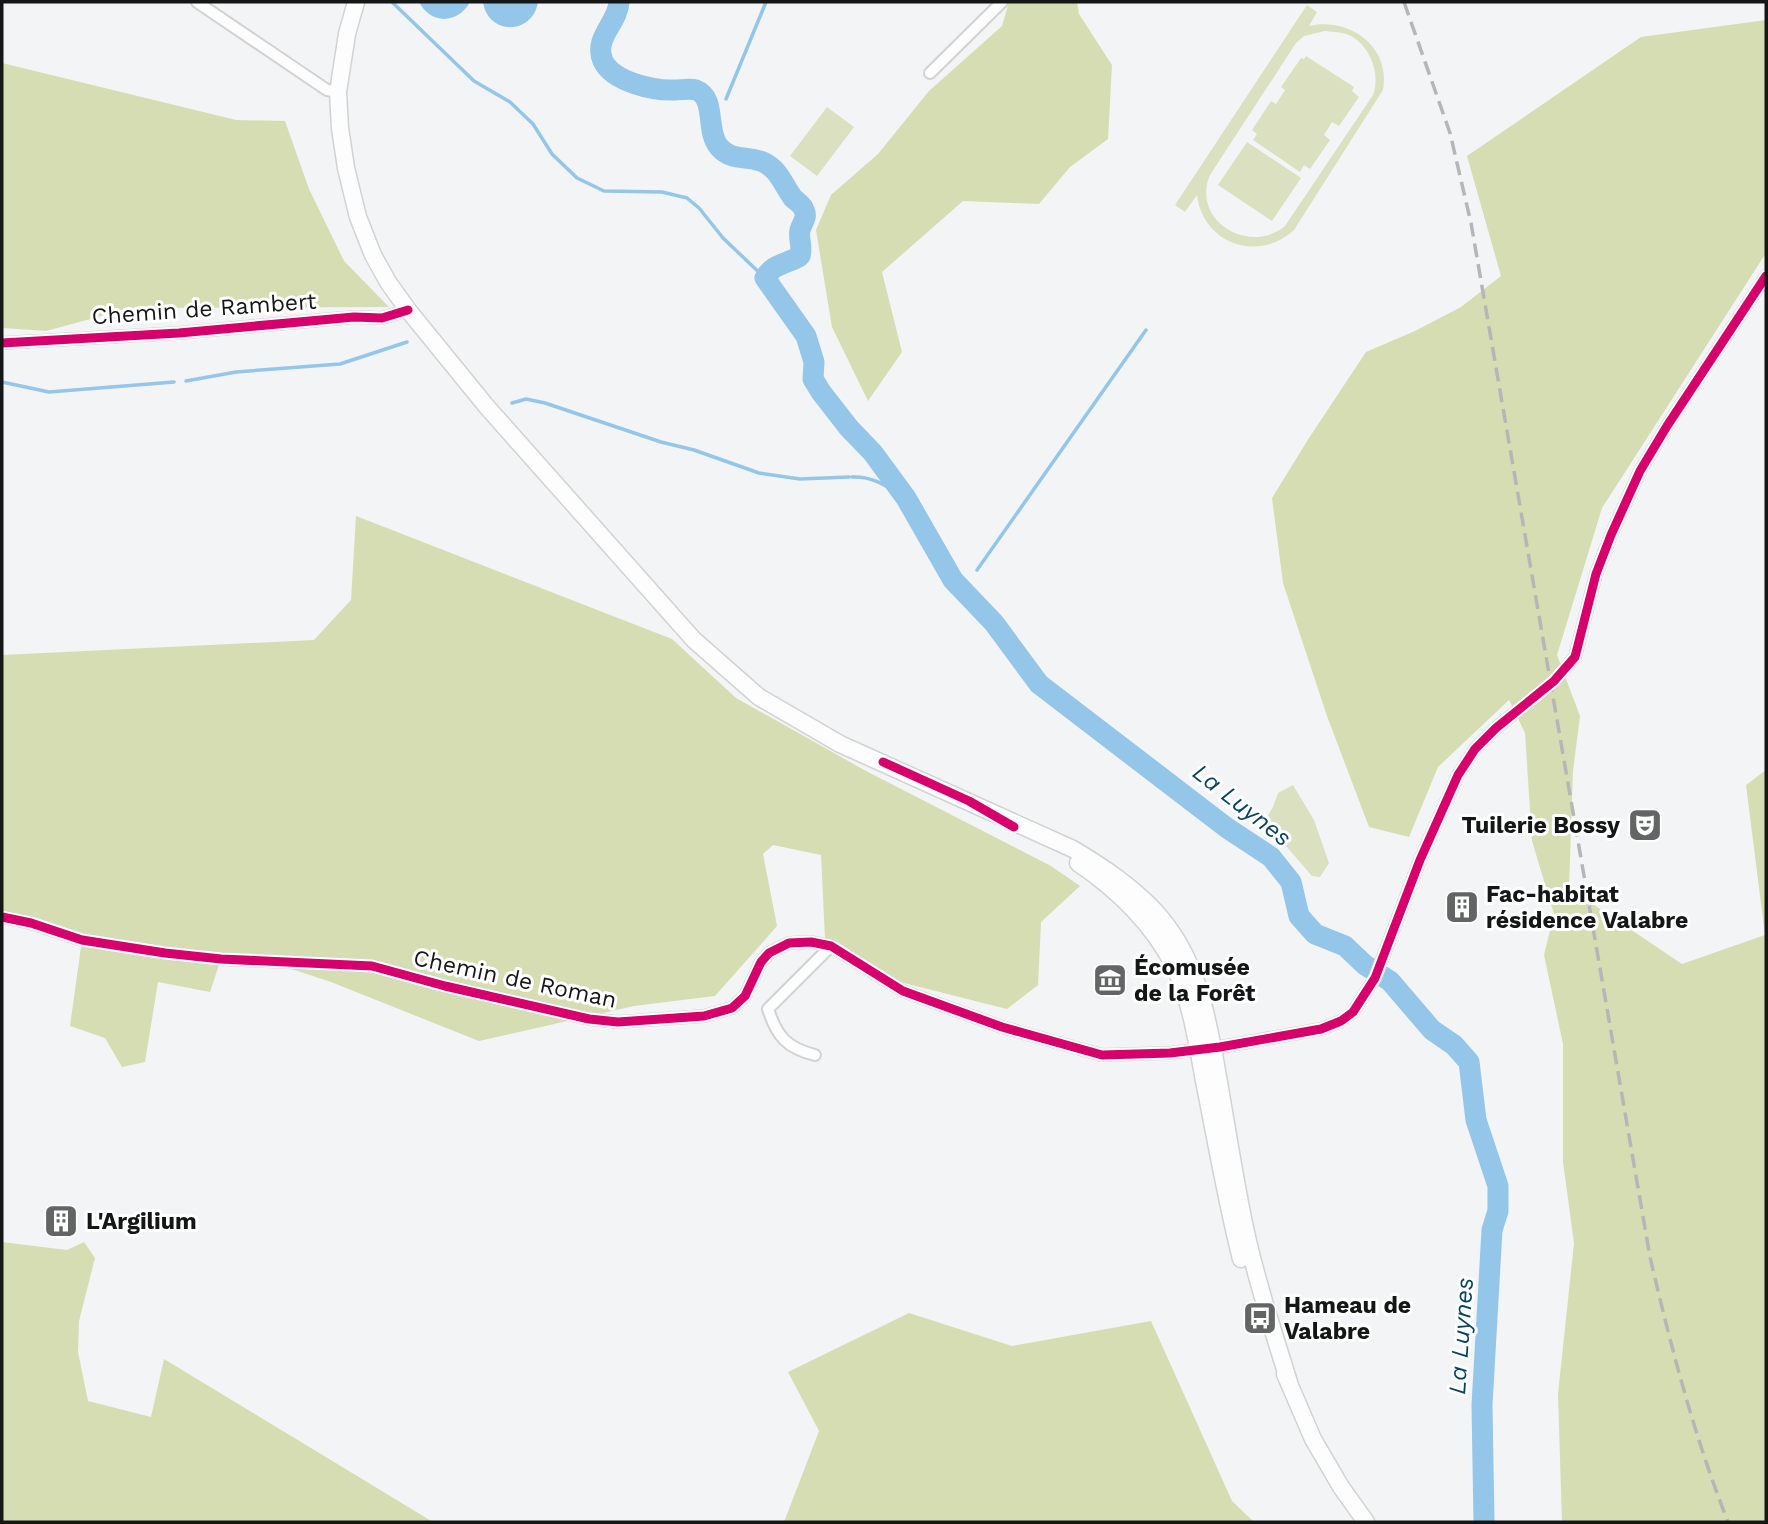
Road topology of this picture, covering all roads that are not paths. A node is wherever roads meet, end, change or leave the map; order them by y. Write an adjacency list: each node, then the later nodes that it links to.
1 (197, 2): 5 (street)
2 (356, 2): 5 (main road)
3 (1002, 2): 4 (street)
4 (930, 73)
5 (338, 92): 7 (main road)
6 (1766, 276): 11 (street, Chemin de Roman)
7 (408, 310): 8 (street, Chemin de Rambert); 11 (main road)
8 (2, 343)
9 (2, 917): 10 (street, Chemin de Roman)
10 (831, 946): 11 (street, Chemin de Roman); 12 (street)
11 (1211, 1048): 13 (main road)
12 (815, 1055)
13 (1366, 1522)

